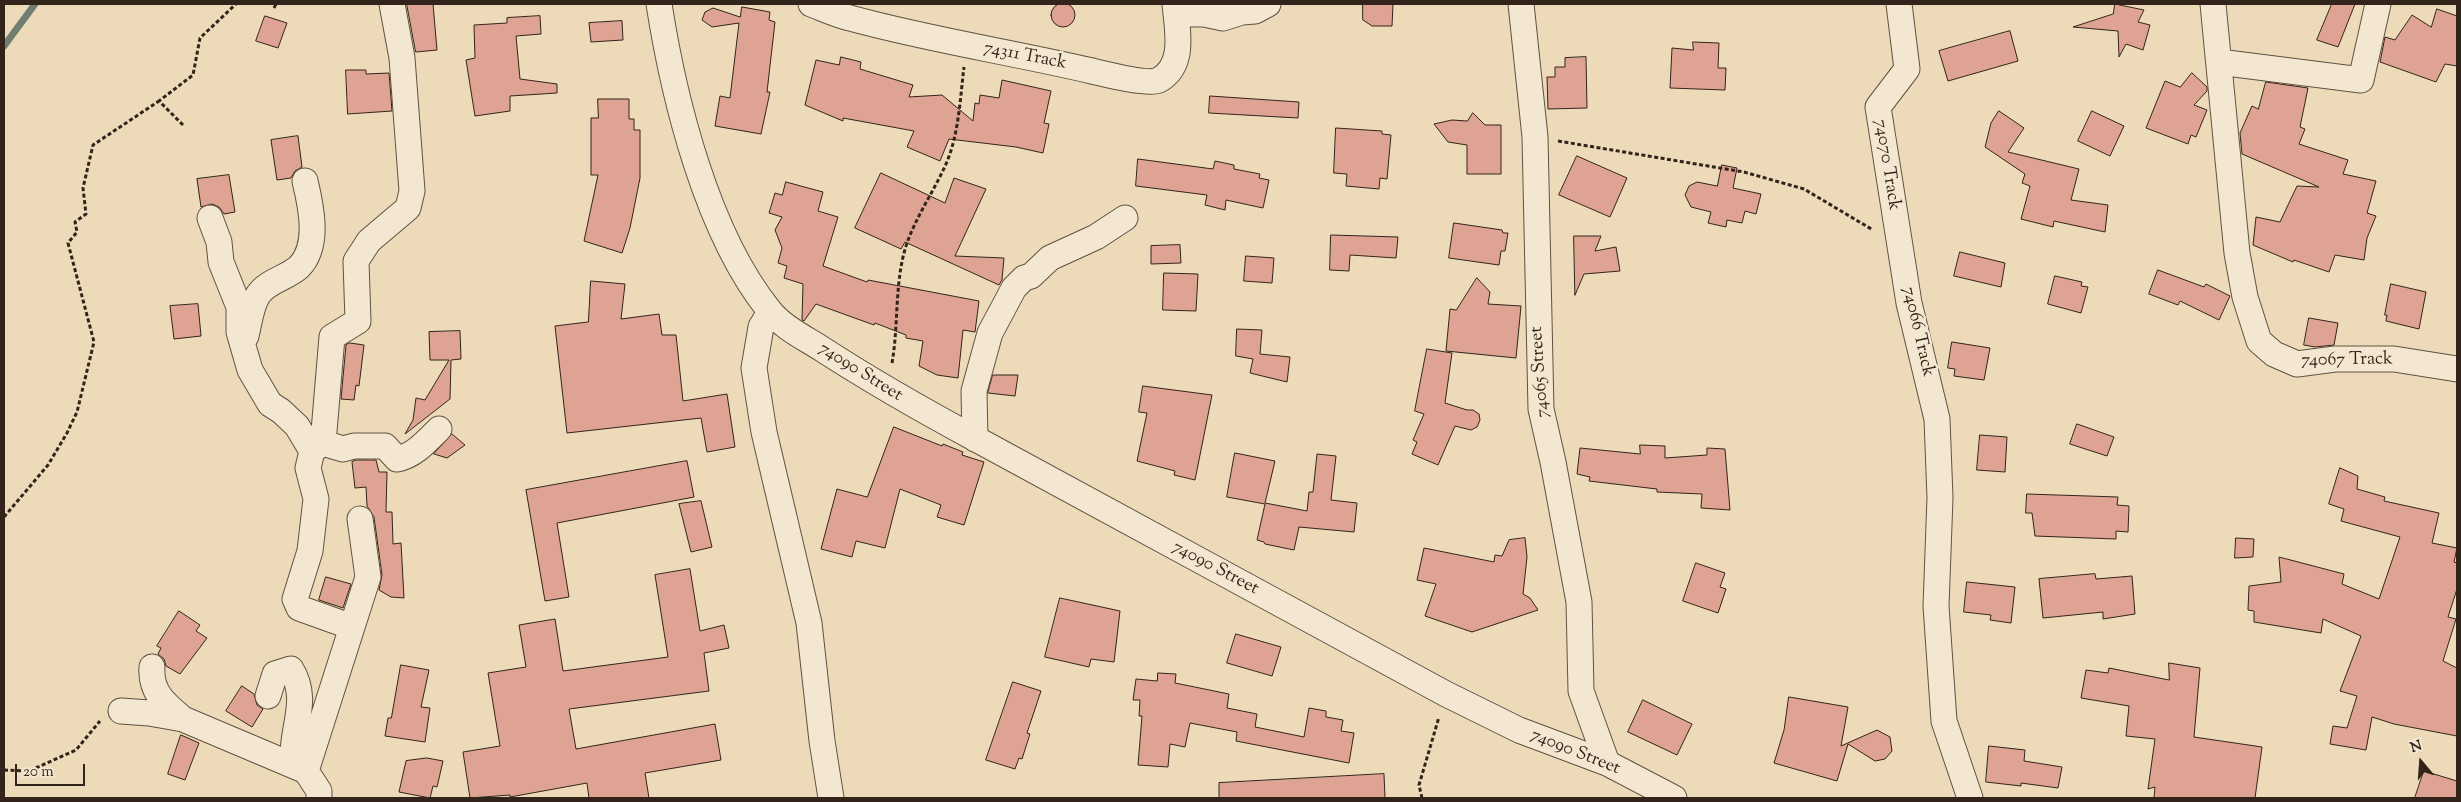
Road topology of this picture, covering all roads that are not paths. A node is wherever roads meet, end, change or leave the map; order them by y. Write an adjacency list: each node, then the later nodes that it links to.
1 (392, 4): 22 (street)
2 (659, 4): 17 (street, 74090 Street)
3 (811, 4): 9 (street, 74311 Track)
4 (1268, 4): 9 (street)
5 (1522, 4): 29 (street, 74065 Street)
6 (1899, 4): 14 (street, 74070 Track)
7 (2213, 4): 10 (street, 74067 Track)
8 (2378, 4): 10 (street)
9 (1176, 9)
10 (2219, 62): 19 (street, 74067 Track)
11 (305, 181): 16 (street)
12 (210, 218): 15 (street)
13 (1125, 218): 21 (street)
14 (1899, 246): 34 (street, 74066 Track)
15 (225, 268): 16 (street); 18 (street)
16 (262, 291): 18 (street)
17 (770, 312): 21 (street, 74090 Street); 32 (street)
18 (243, 346): 22 (street)
19 (2457, 369)
20 (438, 429): 22 (street)
21 (975, 439): 29 (street, 74090 Street)
22 (317, 447): 24 (street)
23 (360, 519): 24 (street)
24 (352, 627): 30 (street)
25 (152, 667): 28 (street)
26 (268, 696): 30 (street)
27 (121, 711): 28 (street)
28 (183, 720): 30 (street)
29 (1607, 763): 33 (street, 74090 Street)
30 (300, 768): 31 (street)
31 (319, 798)
32 (831, 798)
33 (1674, 798)
34 (1970, 798)

